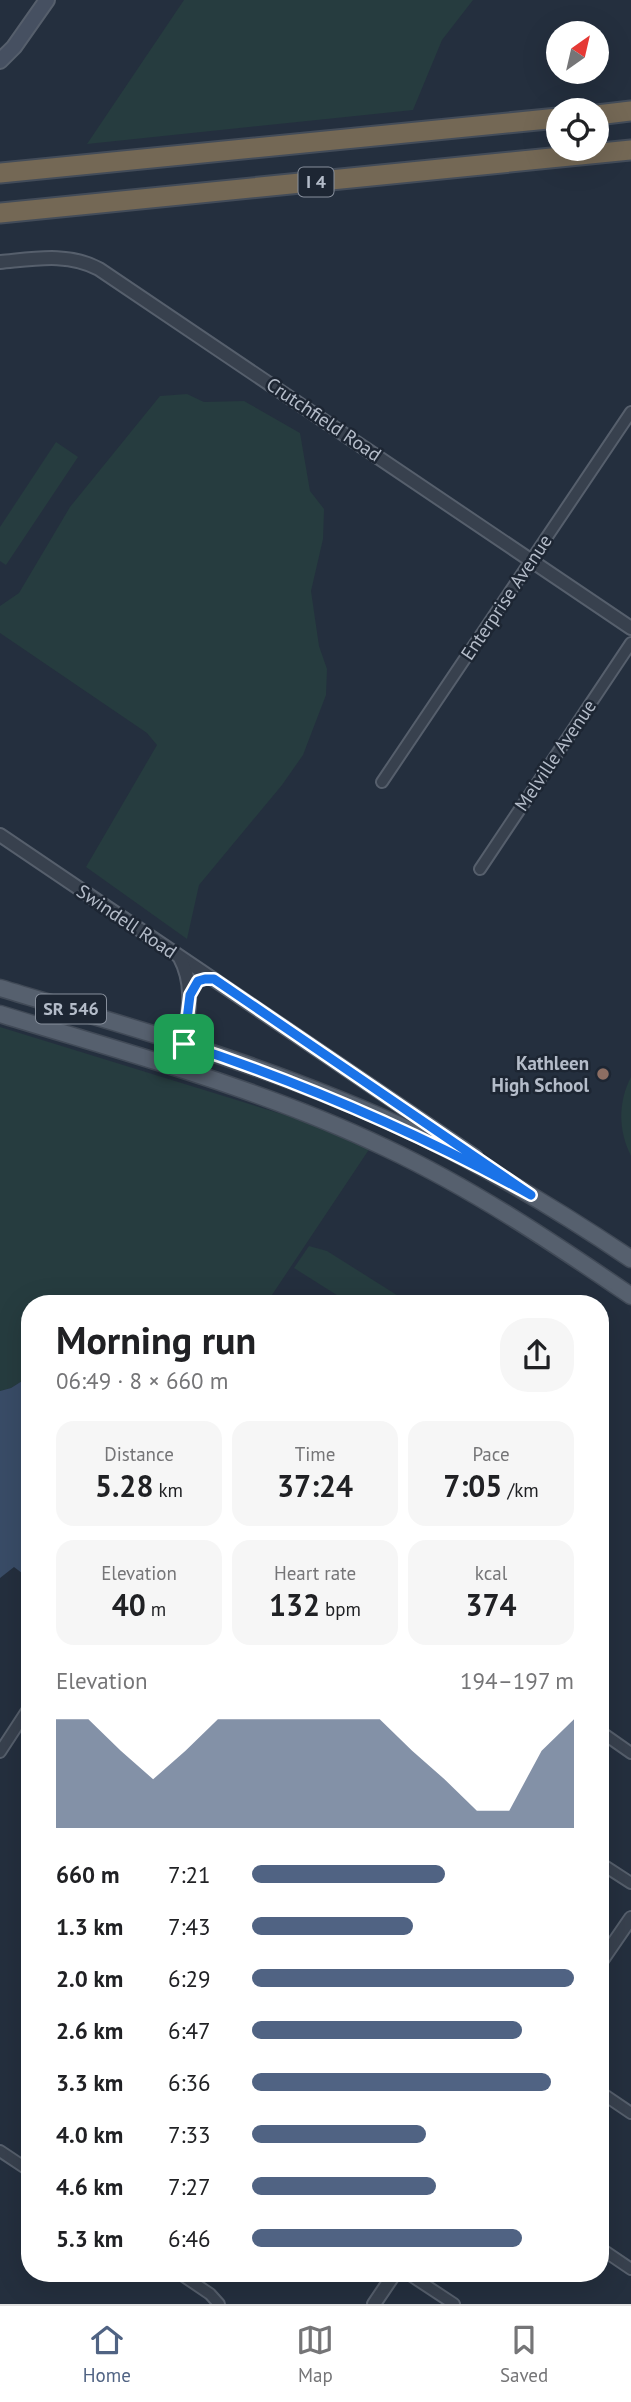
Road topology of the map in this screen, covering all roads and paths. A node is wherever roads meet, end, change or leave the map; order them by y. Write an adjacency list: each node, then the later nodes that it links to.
1 (47, 0): 2 (main road)
2 (0, 61)
3 (631, 111): 4 (highway)
4 (609, 114)
5 (546, 119): 7 (highway, I 4)
6 (631, 150): 8 (highway, I 4)
7 (0, 173)
8 (0, 214)
9 (0, 262): 11 (street, Crutchfield Road)
10 (631, 412): 11 (street, Enterprise Avenue)
11 (531, 559): 12 (street, Crutchfield Road); 14 (street, Enterprise Avenue)
12 (631, 628)
13 (631, 643): 16 (street, Melville Avenue)
14 (382, 782)
15 (0, 835): 17 (street, Swindell Road)
16 (480, 869)
17 (178, 955): 18 (street, Swindell Road); 20 (street)
18 (214, 979): 20 (street); 26 (street, Swindell Road)
19 (0, 988): 22 (main road, SR 546)
20 (190, 995): 23 (street)
21 (0, 1014): 24 (main road, SR 546)
22 (143, 1031): 23 (main road, SR 546); 24 (street)
23 (184, 1044): 25 (main road); 26 (main road, SR 546)
24 (136, 1056): 25 (main road, SR 546)
25 (226, 1084): 28 (main road, SR 546)
26 (531, 1195): 27 (main road, SR 546)
27 (631, 1259)
28 (631, 1296)
29 (21, 1720): 31 (street)
30 (609, 1738): 32 (street)
31 (0, 1752)
32 (631, 1753)
33 (609, 1869): 34 (street)
34 (631, 1883)
35 (631, 1918): 36 (street)
36 (609, 1951)
37 (609, 2098): 38 (street)
38 (631, 2113)
39 (0, 2151): 40 (street)
40 (21, 2165)
41 (609, 2254): 42 (street)
42 (631, 2269)
43 (193, 2282): 46 (street)
44 (389, 2282): 47 (street)
45 (421, 2282): 48 (street)
46 (219, 2304)
47 (374, 2304)
48 (454, 2304)

